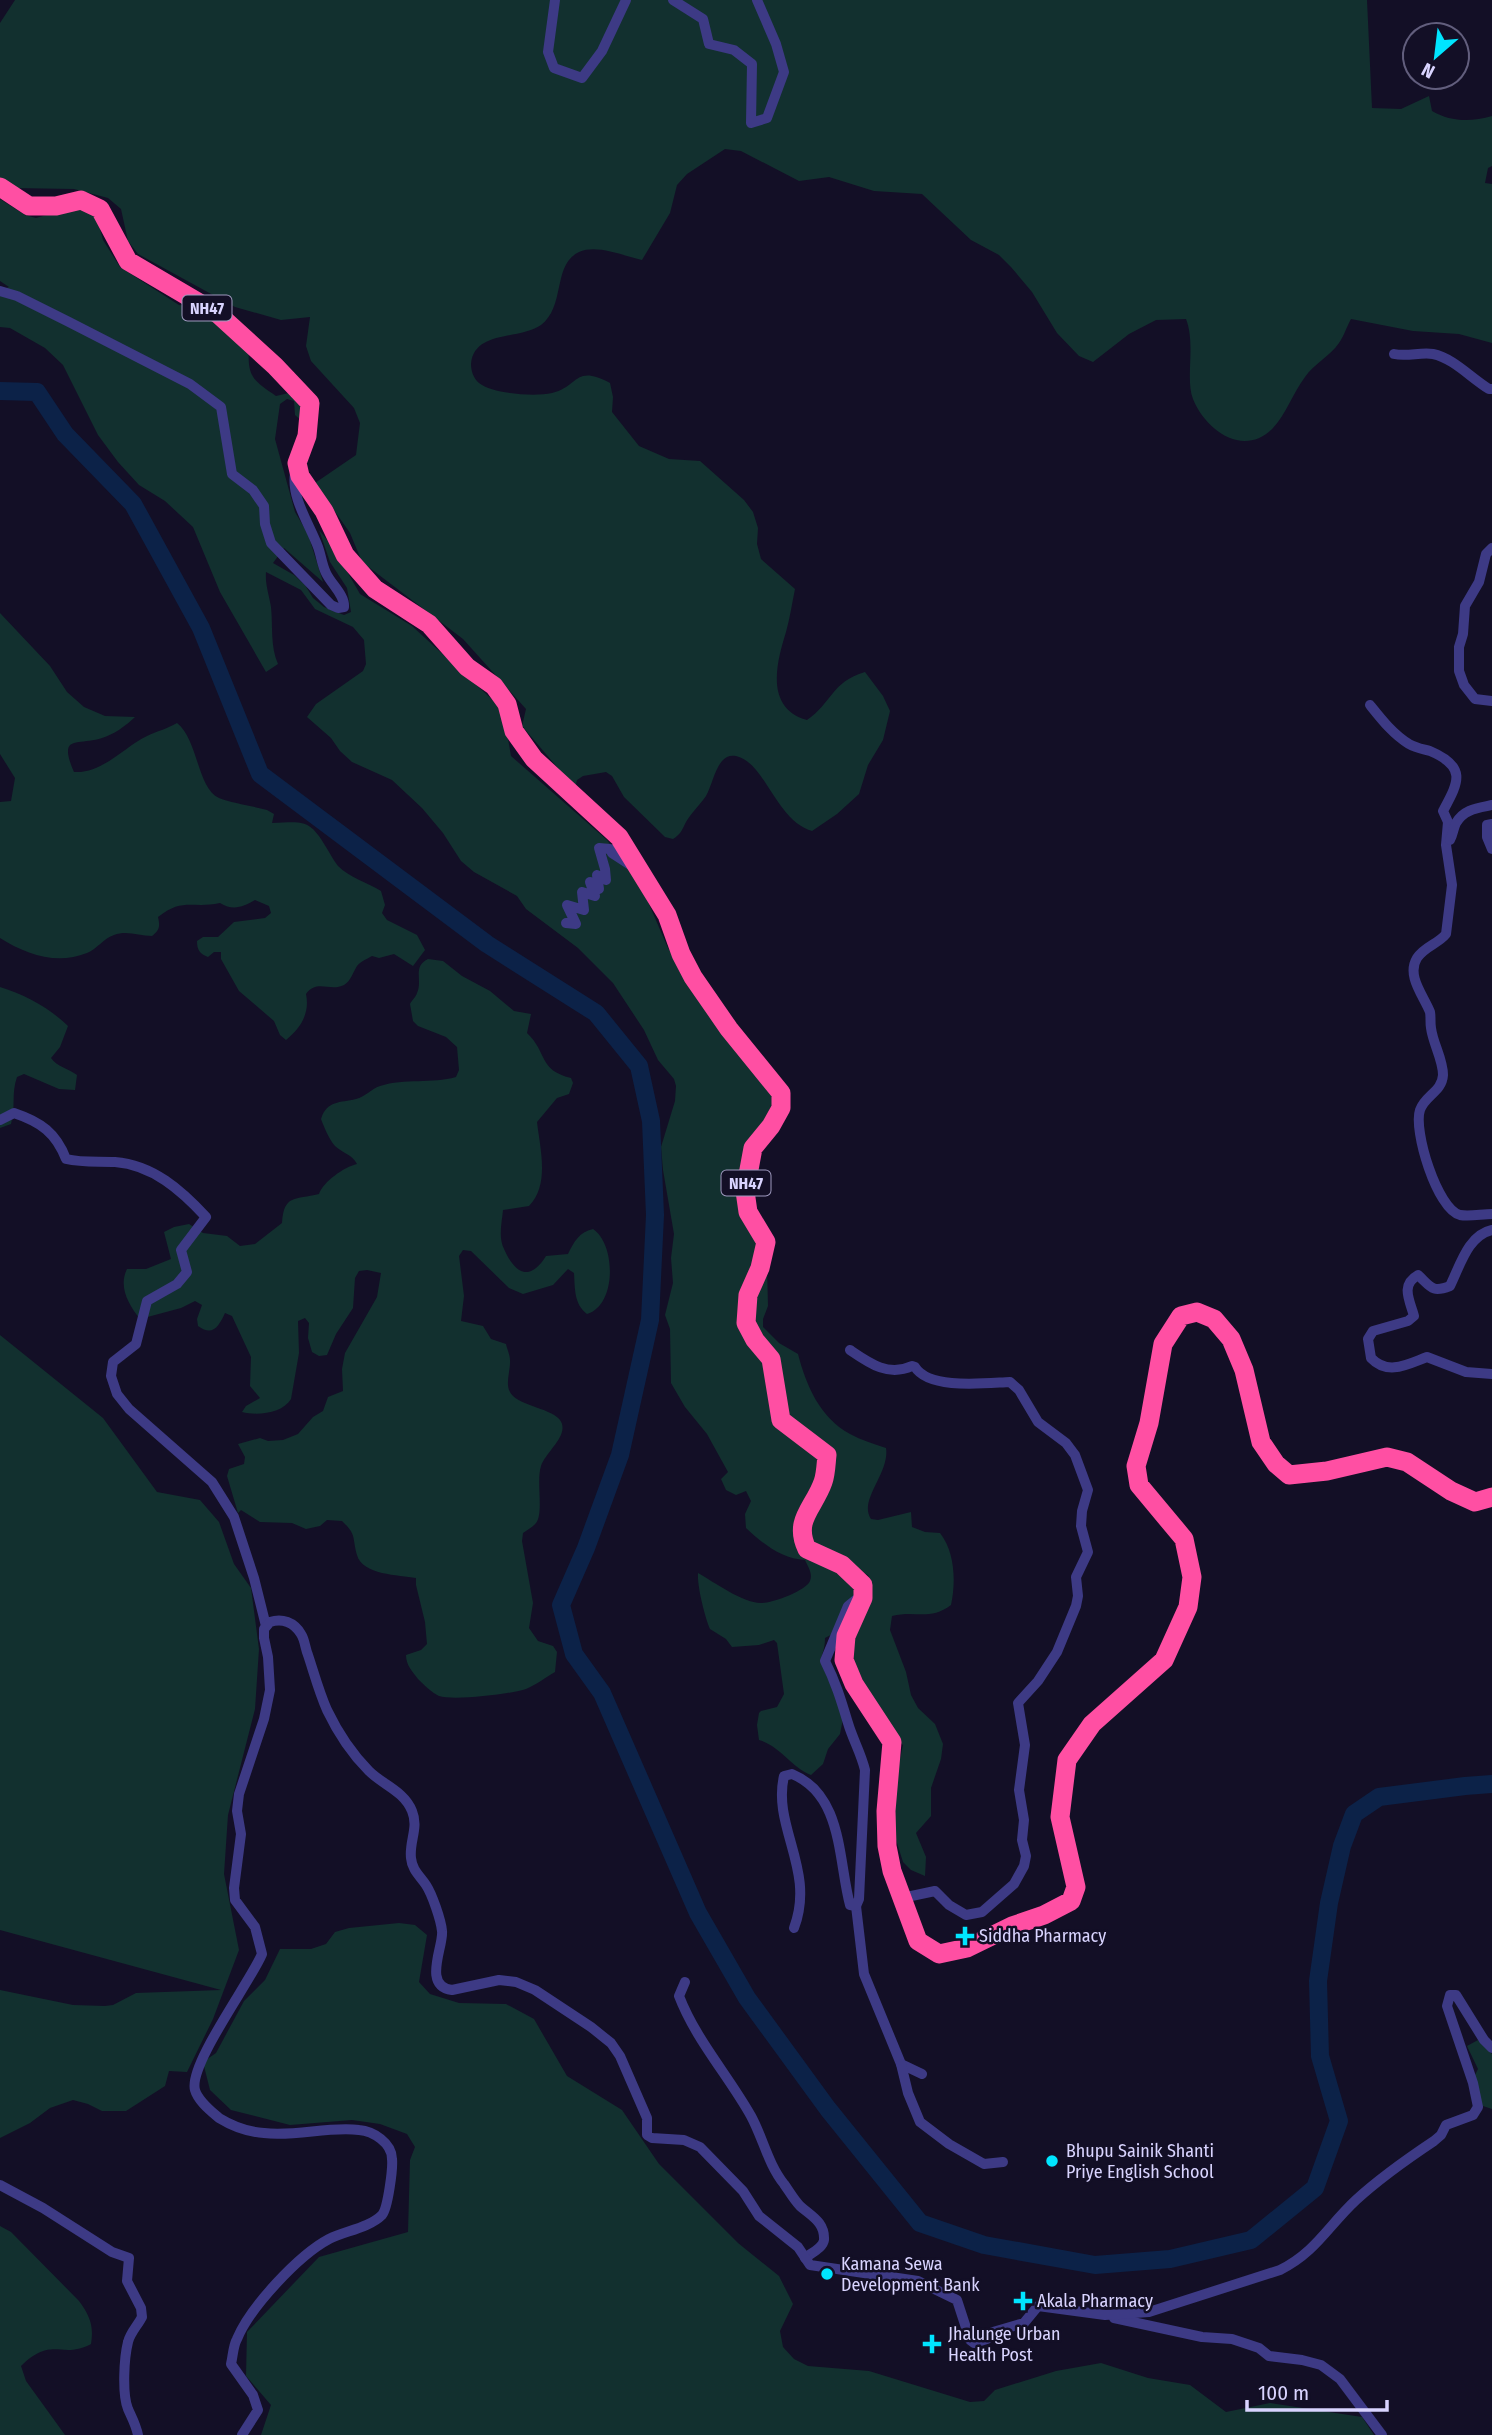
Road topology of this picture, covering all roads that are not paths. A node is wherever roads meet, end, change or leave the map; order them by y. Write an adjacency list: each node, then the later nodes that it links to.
1 (555, 0): 2 (street)
2 (626, 0)
3 (673, 0): 4 (street)
4 (757, 0)
5 (0, 187): 9 (highway, NH47)
6 (0, 291): 9 (street)
7 (1394, 354): 8 (street)
8 (1492, 389)
9 (297, 463): 17 (highway, NH47)
10 (1492, 548): 11 (street)
11 (1492, 701)
12 (1370, 705): 15 (street)
13 (1492, 805): 15 (street)
14 (1492, 824): 16 (street)
15 (1446, 845): 20 (street)
16 (1492, 849)
17 (638, 867): 18 (street); 25 (highway, NH47)
18 (566, 923)
19 (0, 1120): 26 (street)
20 (1492, 1214)
21 (1492, 1230): 23 (street)
22 (850, 1350): 27 (street)
23 (1492, 1374)
24 (1492, 1497): 27 (highway)
25 (863, 1592): 27 (highway); 28 (street)
26 (266, 1626): 36 (street); 39 (street)
27 (902, 1898)
28 (856, 1906): 29 (street); 32 (street)
29 (794, 1928)
30 (685, 1982): 36 (street)
31 (1492, 2048): 37 (street)
32 (901, 2064): 33 (street); 34 (street)
33 (922, 2074)
34 (1003, 2162)
35 (0, 2185): 38 (street)
36 (805, 2258): 37 (street)
37 (1095, 2313): 40 (street)
38 (138, 2435)
39 (242, 2435)
40 (1382, 2435)

